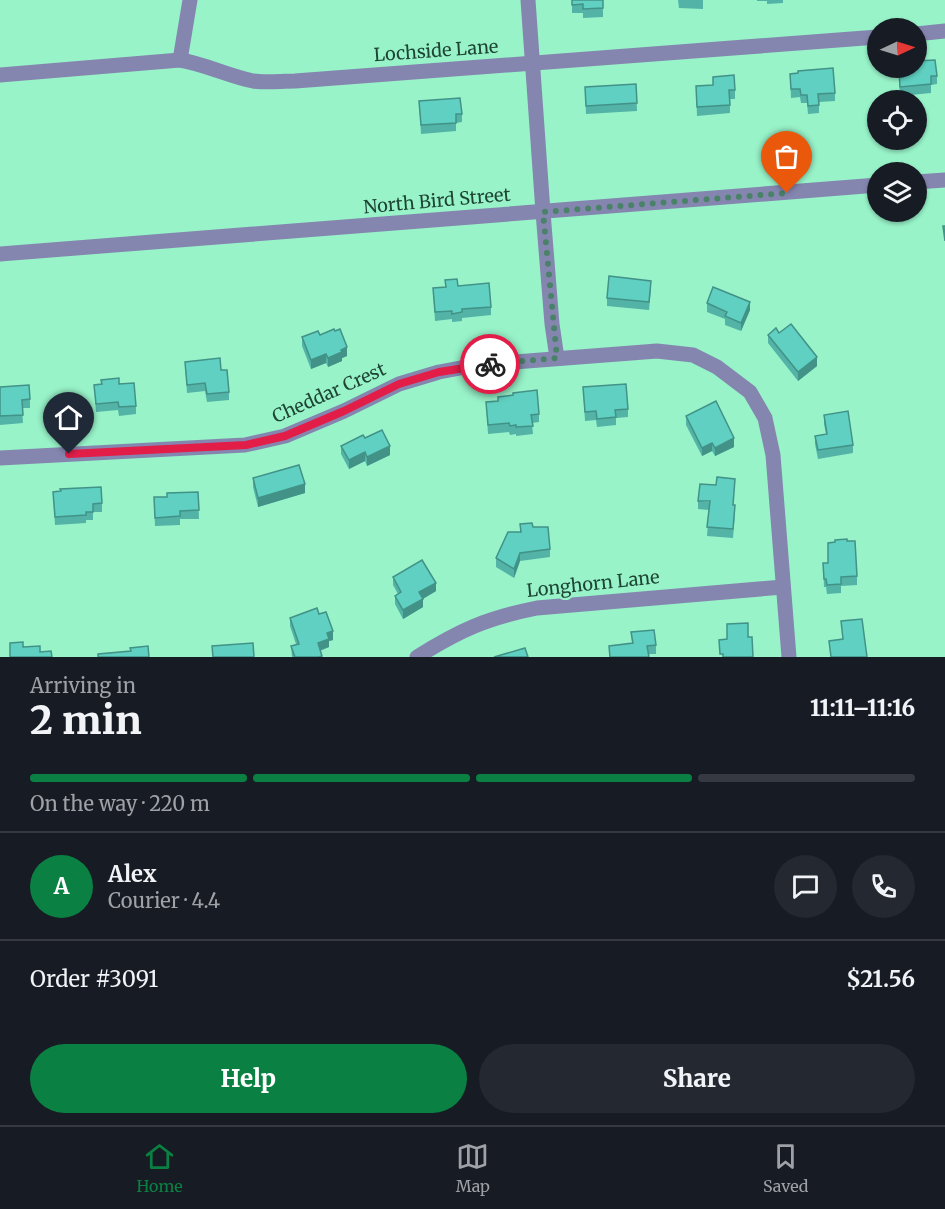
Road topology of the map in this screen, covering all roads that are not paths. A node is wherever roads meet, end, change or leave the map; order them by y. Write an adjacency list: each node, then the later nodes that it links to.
1 (190, 0): 6 (street)
2 (528, 0): 7 (street)
3 (945, 31): 4 (street)
4 (927, 33)
5 (867, 38): 7 (street, Lochside Lane)
6 (180, 60): 7 (street, Lochside Lane); 8 (street, Lochside Lane)
7 (531, 62): 12 (street)
8 (0, 75)
9 (945, 180): 10 (street)
10 (927, 181)
11 (867, 186): 12 (street, North Bird Street)
12 (543, 212): 13 (street, North Bird Street); 14 (street)
13 (0, 254)
14 (557, 358): 15 (street, Cheddar Crest); 16 (street, Cheddar Crest)
15 (0, 458)
16 (783, 587): 17 (street, Longhorn Lane); 18 (street, Cheddar Crest)
17 (417, 657)
18 (789, 657)

